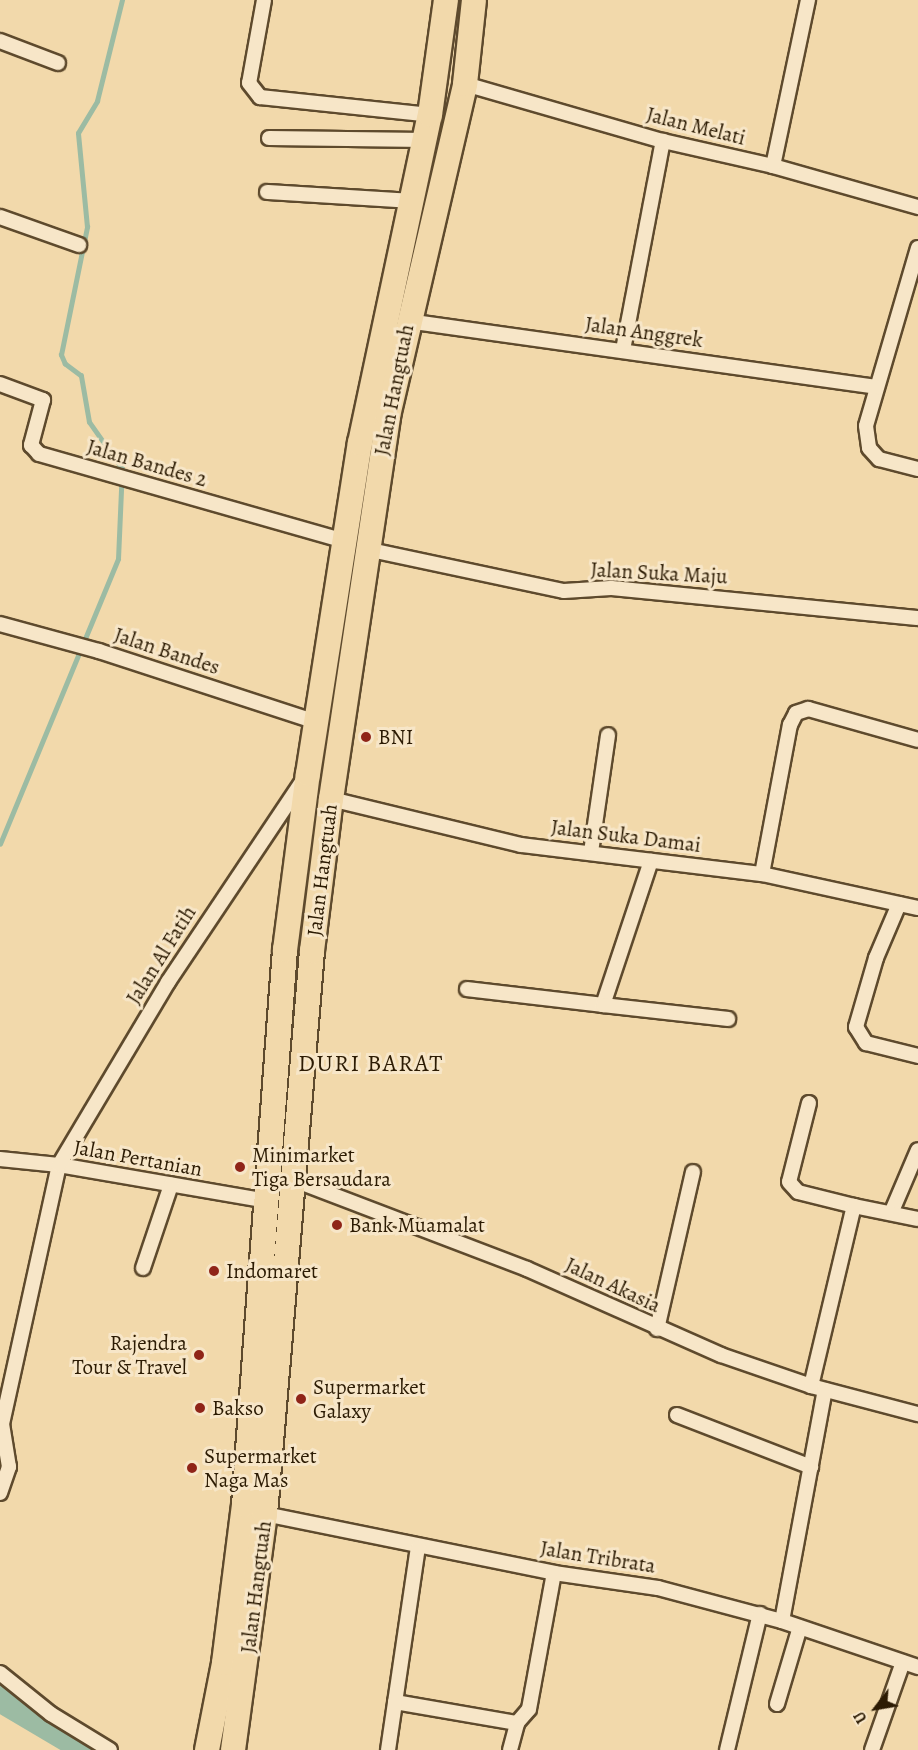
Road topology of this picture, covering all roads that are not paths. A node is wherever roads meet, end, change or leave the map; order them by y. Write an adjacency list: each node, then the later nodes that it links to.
1 (264, 0): 8 (street)
2 (446, 0): 8 (highway, Jalan Hangtuah)
3 (474, 0): 7 (highway, Jalan Hangtuah)
4 (808, 0): 12 (street)
5 (0, 41): 6 (street)
6 (58, 63)
7 (465, 84): 11 (street, Jalan Melati); 19 (highway, Jalan Hangtuah)
8 (430, 115): 10 (highway, Jalan Hangtuah)
9 (269, 138): 10 (street)
10 (425, 140): 14 (highway, Jalan Hangtuah)
11 (663, 141): 12 (street, Jalan Melati); 20 (street)
12 (773, 166): 15 (street, Jalan Melati)
13 (267, 192): 14 (street)
14 (414, 201): 24 (highway, Jalan Hangtuah)
15 (918, 207)
16 (0, 217): 17 (street)
17 (79, 245)
18 (918, 248): 22 (street)
19 (406, 321): 20 (street, Jalan Anggrek); 24 (highway, Jalan Hangtuah)
20 (623, 350): 22 (street, Jalan Anggrek)
21 (0, 384): 24 (street, Jalan Bandes 2)
22 (876, 387): 23 (street)
23 (918, 469)
24 (356, 545): 25 (street, Jalan Suka Maju); 26 (highway, Jalan Hangtuah)
25 (918, 618)
26 (346, 622): 28 (highway, Jalan Hangtuah); 32 (highway, Jalan Hangtuah)
27 (0, 624): 28 (street, Jalan Bandes)
28 (319, 723): 31 (highway, Jalan Hangtuah)
29 (608, 735): 33 (street)
30 (918, 740): 35 (street)
31 (308, 774): 45 (street, Jalan Al Fatih); 49 (highway, Jalan Hangtuah)
32 (331, 799): 33 (street, Jalan Suka Damai); 47 (highway, Jalan Hangtuah)
33 (591, 852): 34 (street, Jalan Suka Damai)
34 (651, 861): 35 (street, Jalan Suka Damai); 39 (street)
35 (762, 874): 36 (street, Jalan Suka Damai)
36 (899, 904): 37 (street, Jalan Suka Damai); 41 (street)
37 (918, 908)
38 (467, 989): 39 (street)
39 (603, 1005): 40 (street)
40 (728, 1019)
41 (918, 1056)
42 (809, 1103): 50 (street)
43 (918, 1150): 51 (street)
44 (0, 1159): 45 (street, Jalan Pertanian)
45 (59, 1165): 48 (street, Jalan Pertanian); 59 (street, Jalan Al Fatih)
46 (693, 1172): 54 (street)
47 (294, 1180): 54 (street, Jalan Akasia); 60 (highway, Jalan Hangtuah)
48 (171, 1185): 49 (street, Jalan Pertanian); 53 (street)
49 (267, 1201): 73 (highway, Jalan Hangtuah)
50 (855, 1206): 51 (street); 55 (street)
51 (892, 1211): 52 (street)
52 (918, 1219)
53 (143, 1268)
54 (657, 1329): 55 (street, Jalan Akasia)
55 (818, 1388): 56 (street, Jalan Akasia); 58 (street)
56 (918, 1414)
57 (677, 1415): 58 (street)
58 (811, 1467): 64 (street)
59 (0, 1493)
60 (265, 1514): 61 (street, Jalan Tribrata); 74 (highway, Jalan Hangtuah)
61 (418, 1547): 62 (street, Jalan Tribrata); 69 (street)
62 (554, 1572): 63 (street, Jalan Tribrata); 71 (street)
63 (760, 1614): 64 (street, Jalan Tribrata); 77 (street)
64 (782, 1621): 65 (street, Jalan Tribrata)
65 (800, 1627): 66 (street, Jalan Tribrata); 70 (street)
66 (903, 1662): 67 (street, Jalan Tribrata); 78 (street)
67 (918, 1667)
68 (0, 1673): 72 (street)
69 (395, 1702): 71 (street); 75 (street)
70 (777, 1704)
71 (517, 1722): 76 (street)
72 (110, 1750)
73 (207, 1750)
74 (233, 1750)
75 (388, 1750)
76 (510, 1750)
77 (727, 1750)
78 (872, 1750)

